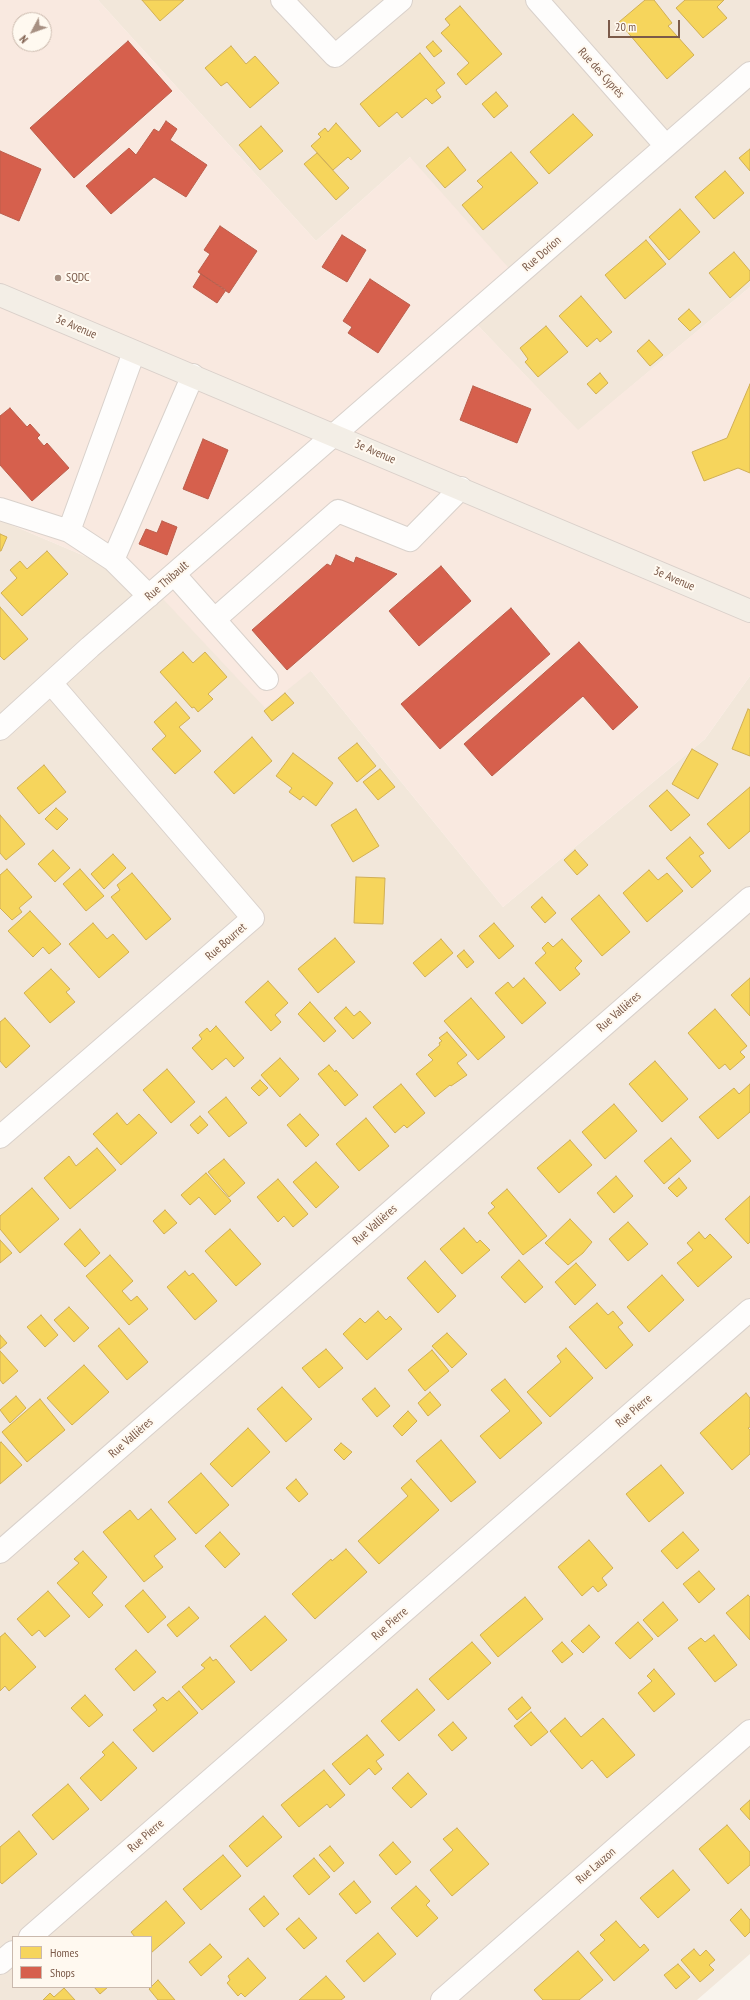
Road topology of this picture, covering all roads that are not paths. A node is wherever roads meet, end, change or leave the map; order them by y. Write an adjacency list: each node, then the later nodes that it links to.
1 (282, 0): 2 (street)
2 (401, 0)
3 (537, 0): 5 (street, Rue des Cyprès)
4 (750, 73): 5 (street, Rue Dorion)
5 (666, 146): 9 (street, Rue Dorion)
6 (0, 295): 7 (main road, 3e Avenue)
7 (134, 352): 8 (main road, 3e Avenue); 12 (street)
8 (193, 375): 9 (main road, 3e Avenue); 13 (street)
9 (335, 435): 10 (main road, 3e Avenue); 14 (street, Rue Thibault)
10 (461, 488): 16 (main road, 3e Avenue); 17 (street)
11 (0, 509): 12 (street)
12 (69, 531): 13 (street)
13 (113, 560): 15 (street)
14 (174, 574): 15 (street, Rue Thibault); 17 (street)
15 (149, 596): 19 (street, Rue Thibault)
16 (750, 611)
17 (214, 620): 18 (street)
18 (267, 679)
19 (51, 684): 20 (street, Rue Thibault); 22 (street, Rue Bourret)
20 (0, 729)
21 (750, 898): 24 (street, Rue Vallières)
22 (0, 1137)
23 (750, 1310): 26 (street, Rue Pierre)
24 (0, 1552)
25 (750, 1731): 29 (street, Rue Lauzon)
26 (31, 1936)
27 (12, 1953): 28 (street)
28 (0, 1963)
29 (442, 2000)

